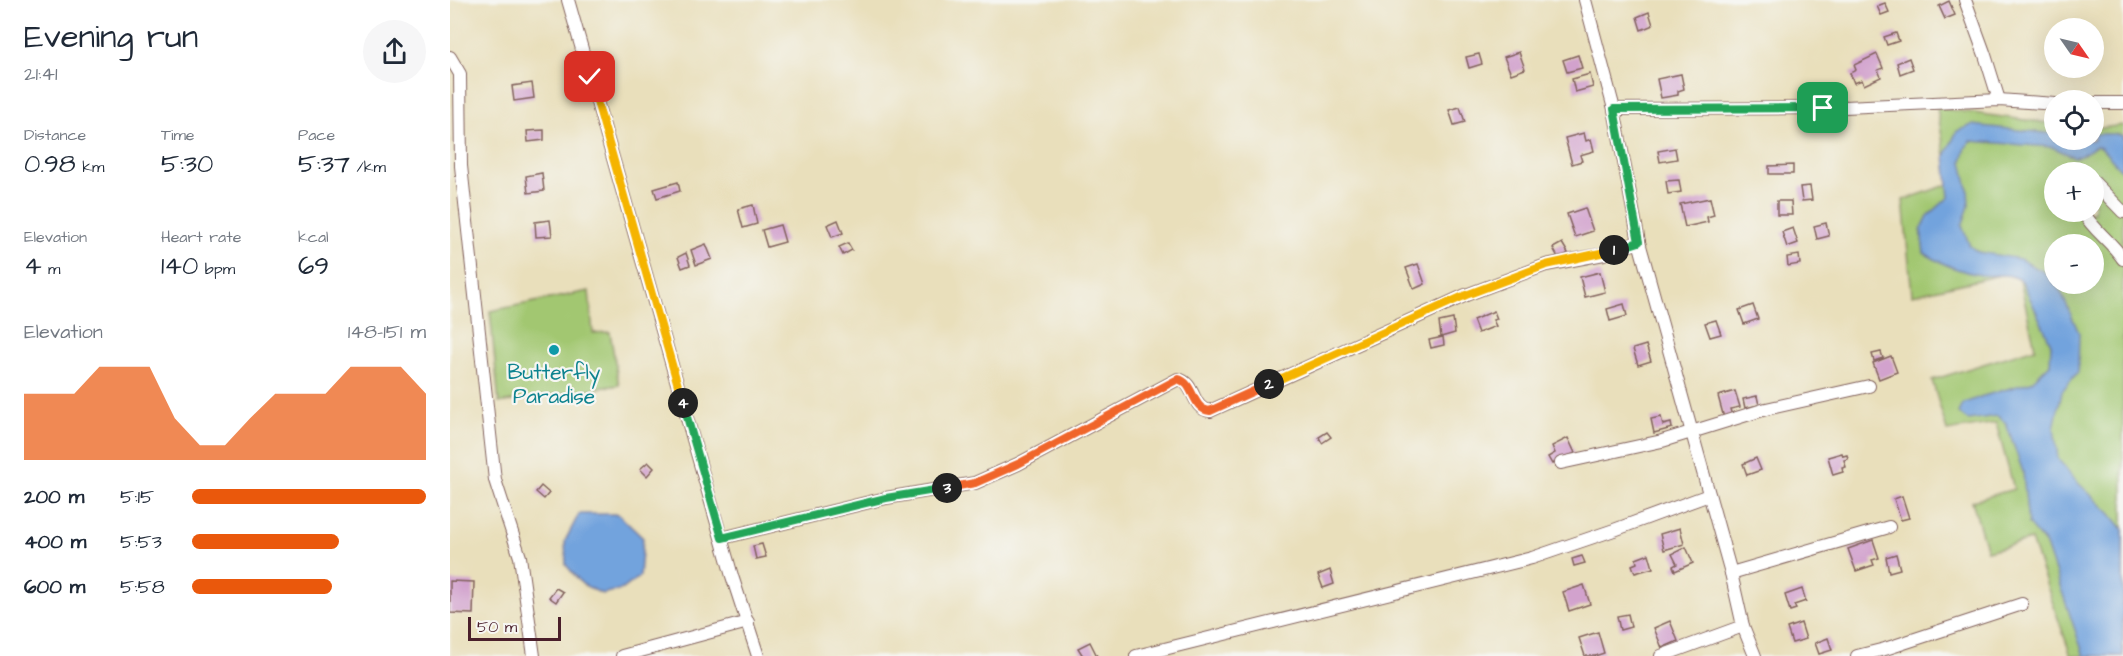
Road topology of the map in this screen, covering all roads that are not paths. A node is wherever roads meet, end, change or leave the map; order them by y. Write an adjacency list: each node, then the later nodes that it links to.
1 (568, 0): 20 (street)
2 (1586, 0): 9 (street)
3 (1965, 0): 5 (street)
4 (450, 57): 25 (street)
5 (1999, 100): 6 (street); 9 (street)
6 (2044, 103)
7 (2104, 103): 8 (street)
8 (2123, 103)
9 (1614, 109): 13 (street)
10 (2104, 192): 11 (street)
11 (2123, 212)
12 (2089, 222): 14 (street)
13 (1639, 242): 16 (street); 20 (street)
14 (2123, 259)
15 (1869, 386): 16 (street)
16 (1691, 433): 17 (street); 18 (street)
17 (1561, 463)
18 (1709, 495): 21 (street); 28 (street)
19 (1889, 527): 21 (street)
20 (722, 538): 23 (street)
21 (1731, 573): 24 (street)
22 (2022, 604): 31 (street)
23 (748, 622): 26 (street); 27 (street)
24 (1743, 626): 29 (street); 30 (street)
25 (534, 656)
26 (622, 656)
27 (758, 656)
28 (1136, 656)
29 (1661, 656)
30 (1755, 656)
31 (1857, 656)

